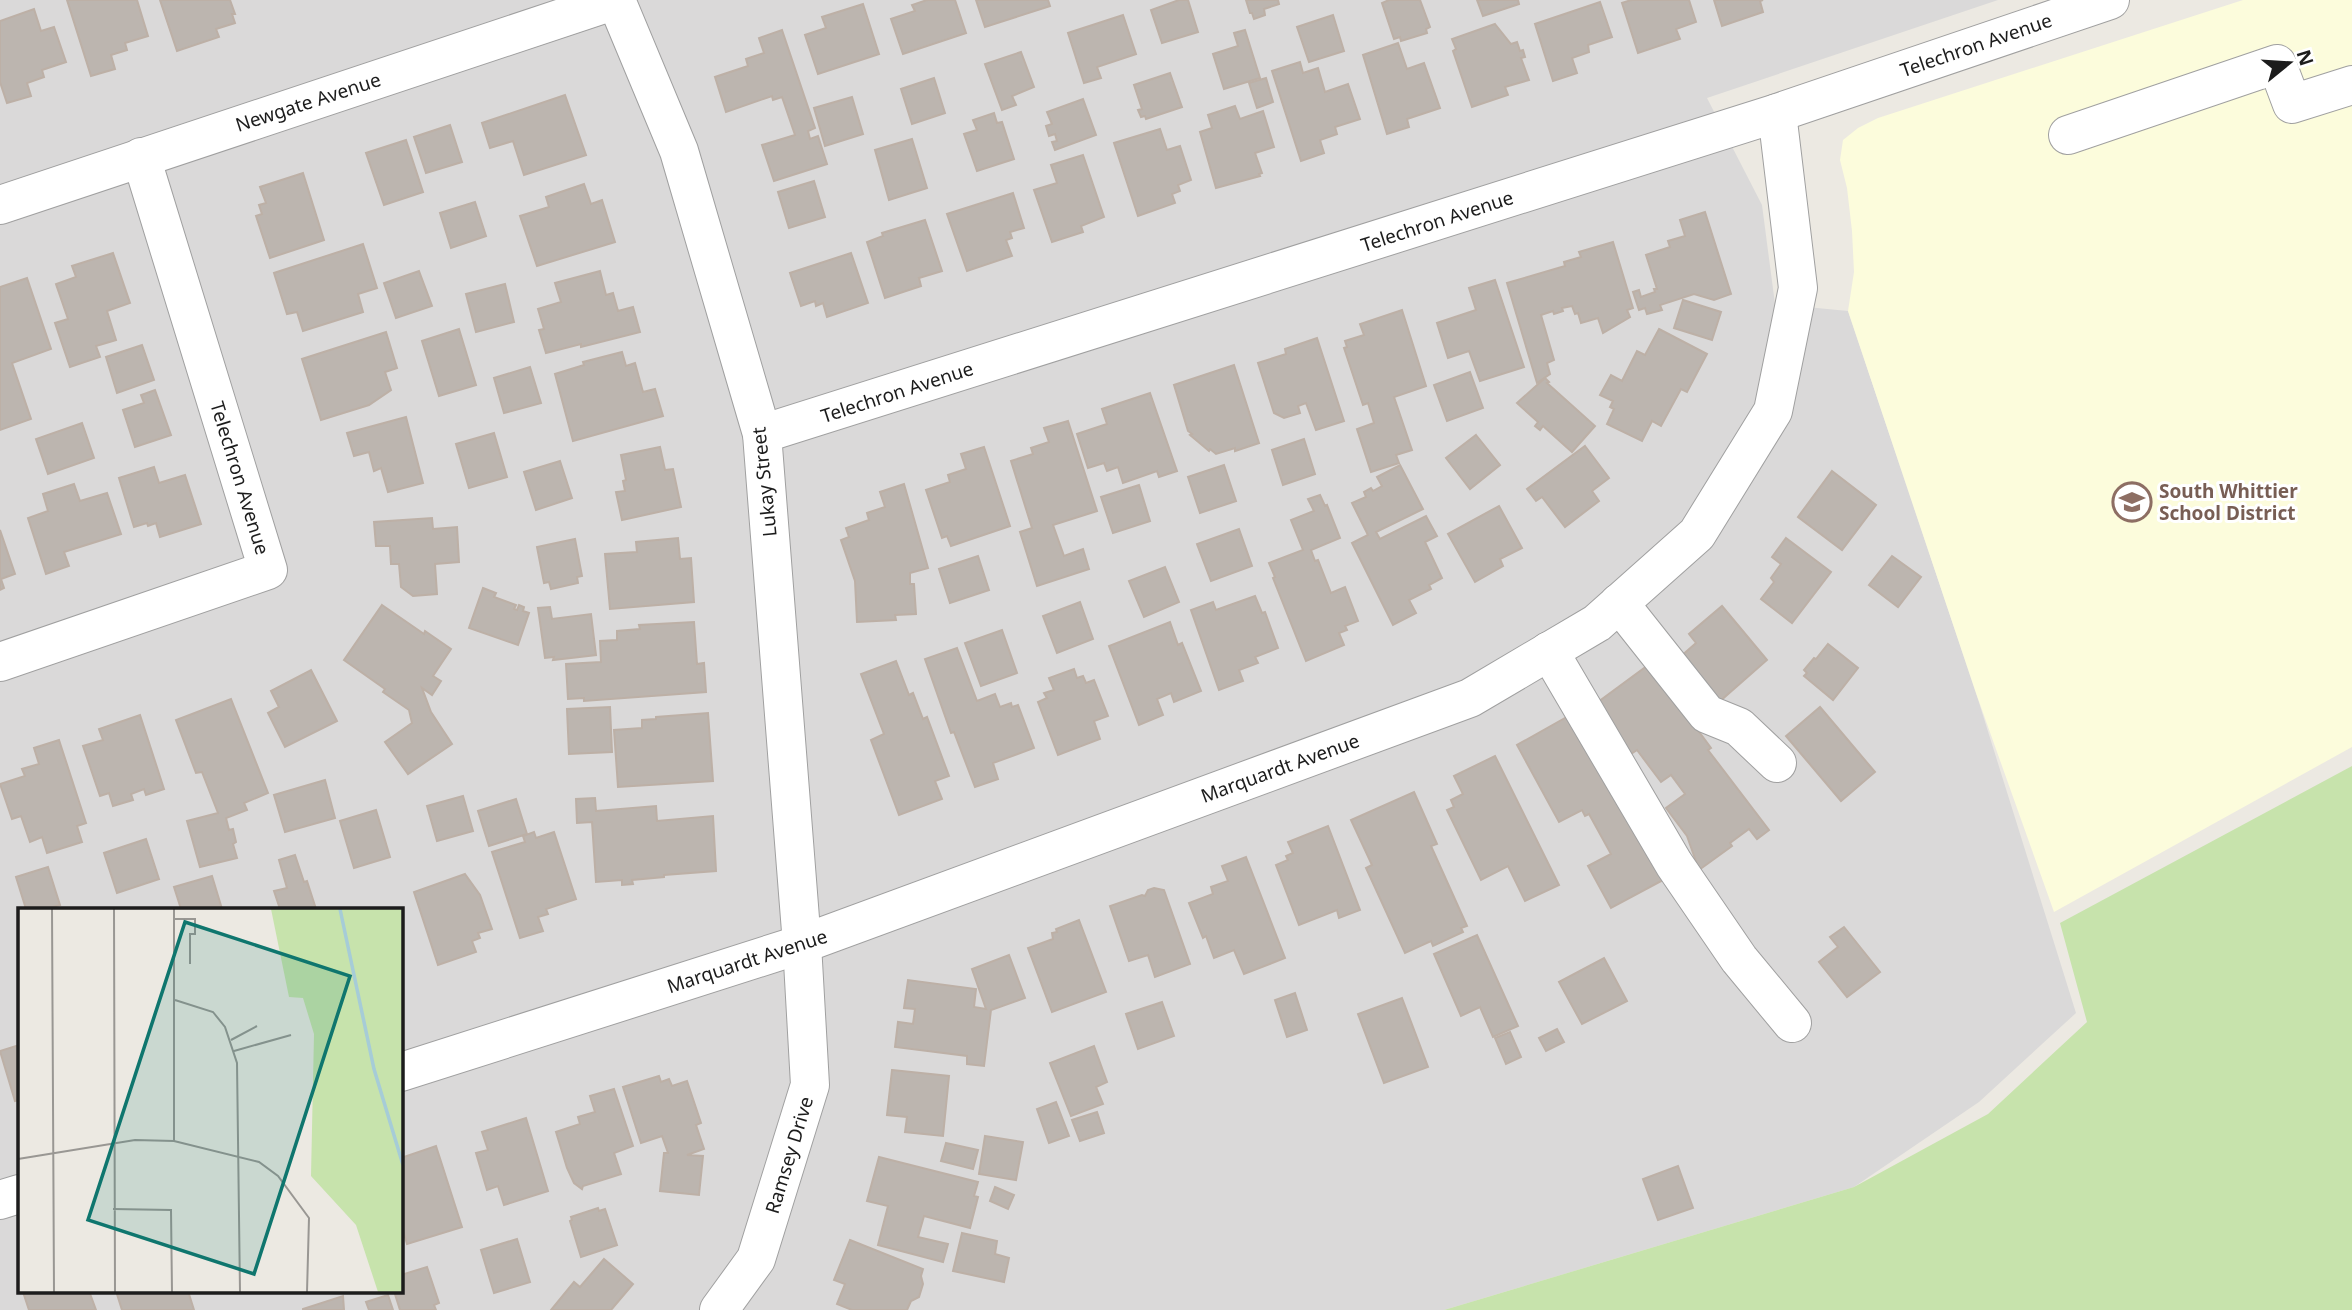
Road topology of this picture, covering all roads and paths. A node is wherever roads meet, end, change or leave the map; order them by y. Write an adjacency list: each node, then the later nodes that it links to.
1 (616, 0): 6 (street, Newgate Avenue); 8 (street, Lukay Street)
2 (2110, 0): 4 (street, Telechron Avenue)
3 (2352, 85): 5 (street)
4 (1777, 113): 8 (street, Telechron Avenue); 9 (street, Marquardt Avenue)
5 (2068, 135)
6 (141, 157): 7 (street, Newgate Avenue); 11 (street, Telechron Avenue)
7 (0, 205)
8 (762, 434): 13 (street, Lukay Street)
9 (1619, 603): 10 (street, Marquardt Avenue); 12 (street)
10 (1549, 651): 13 (street, Marquardt Avenue); 14 (street)
11 (0, 662)
12 (1777, 763)
13 (802, 944): 15 (street, Marquardt Avenue); 18 (street, Ramsey Drive)
14 (1792, 1023)
15 (402, 1072)
16 (18, 1194): 17 (street)
17 (0, 1200)
18 (719, 1310)

